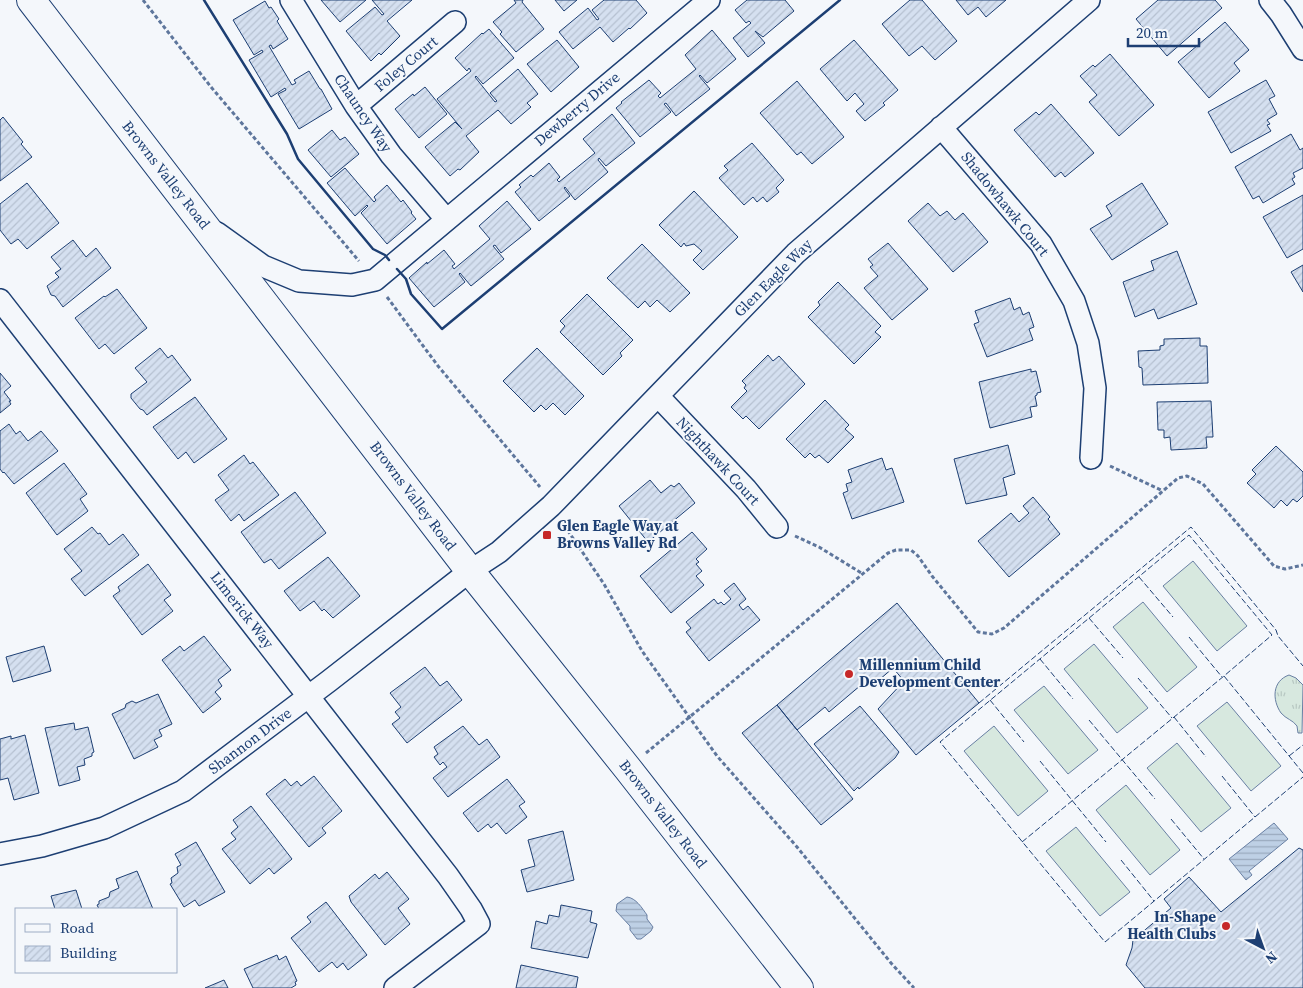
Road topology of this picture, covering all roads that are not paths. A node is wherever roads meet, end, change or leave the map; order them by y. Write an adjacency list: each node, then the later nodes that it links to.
1 (31, 0): 11 (main road, Browns Valley Road)
2 (291, 0): 8 (street, Chauncy Way)
3 (709, 0): 10 (street, Dewberry Drive)
4 (1089, 0): 9 (street, Glen Eagle Way)
5 (1270, 0): 7 (street)
6 (455, 22): 8 (street, Foley Court)
7 (1303, 49)
8 (356, 106): 10 (street, Chauncy Way)
9 (941, 127): 13 (street, Glen Eagle Way); 14 (street, Shadowhawk Court)
10 (446, 219): 11 (street, Dewberry Drive)
11 (204, 224): 16 (main road, Browns Valley Road)
12 (0, 300): 17 (street, Limerick Way)
13 (658, 396): 15 (street, Nighthawk Court); 16 (street, Glen Eagle Way)
14 (1091, 458)
15 (777, 527)
16 (470, 571): 17 (street, Shannon Drive); 20 (main road, Browns Valley Road)
17 (309, 696): 18 (street, Shannon Drive); 19 (street, Limerick Way)
18 (0, 854)
19 (395, 988)
20 (799, 988)

